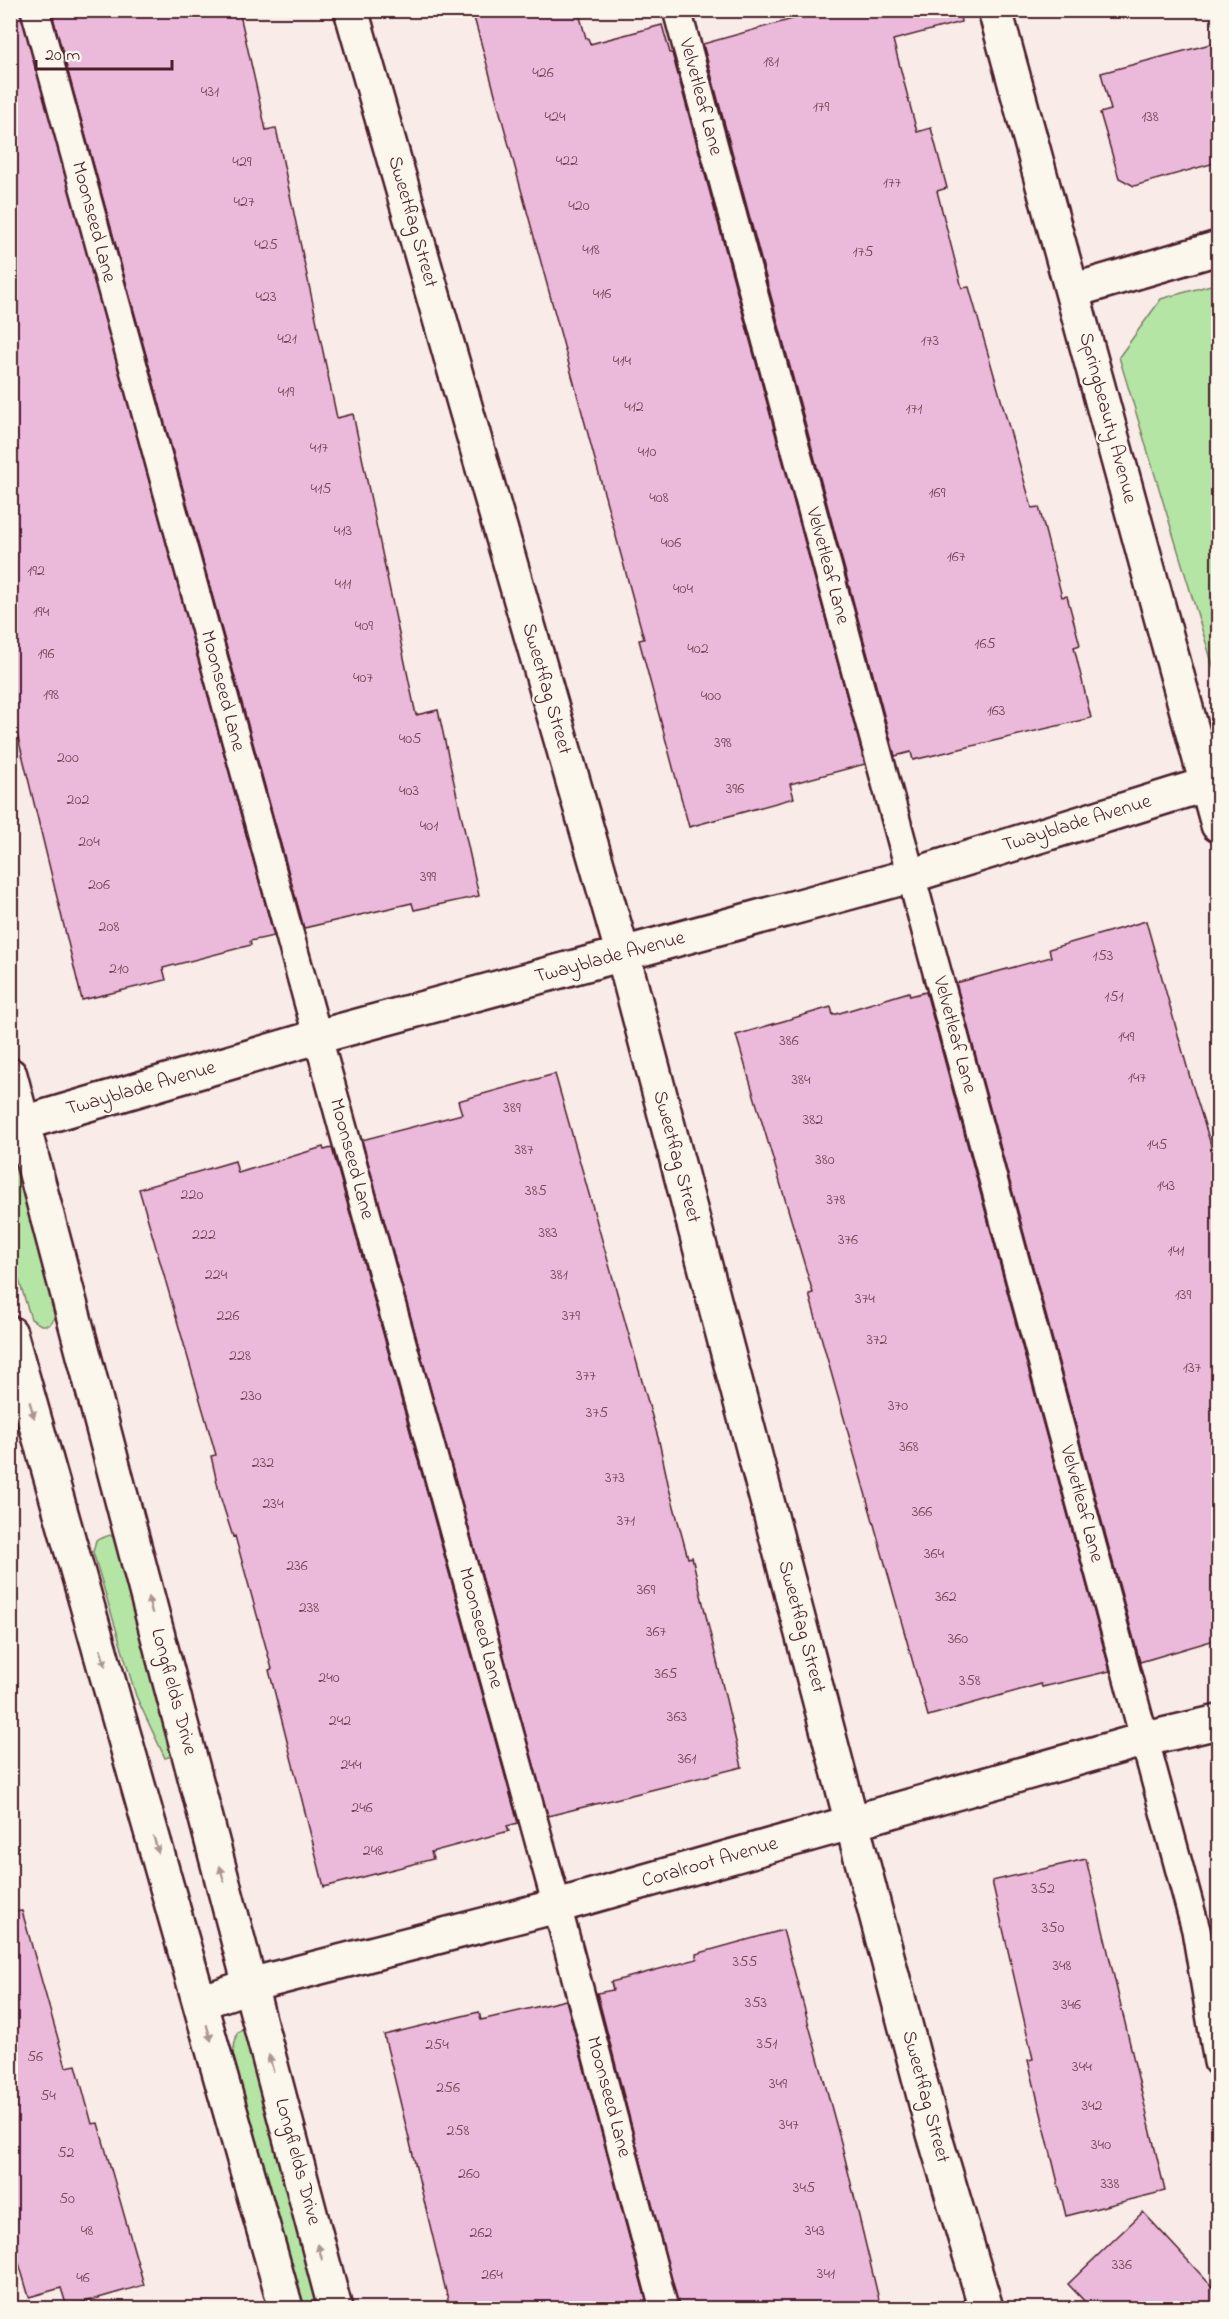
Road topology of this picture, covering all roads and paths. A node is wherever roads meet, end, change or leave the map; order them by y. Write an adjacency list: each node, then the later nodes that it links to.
1 (35, 10): 11 (lane, Moonseed Lane)
2 (351, 10): 10 (street, Sweetflag Street)
3 (676, 10): 9 (lane, Velvetleaf Lane)
4 (996, 10): 6 (street, Springbeauty Avenue)
5 (1218, 248): 6 (street)
6 (1072, 291): 7 (street, Springbeauty Avenue)
7 (1207, 784): 8 (street, Springbeauty Avenue); 9 (street, Twayblade Avenue)
8 (1218, 825)
9 (910, 876): 10 (street, Twayblade Avenue); 16 (lane, Velvetleaf Lane)
10 (623, 955): 11 (street, Twayblade Avenue); 17 (street, Sweetflag Street)
11 (317, 1037): 13 (street, Twayblade Avenue); 18 (lane, Moonseed Lane)
12 (10, 1075): 13 (street, Longfields Drive)
13 (17, 1125): 19 (street, Longfields Drive, one-way to 13)
14 (10, 1333): 20 (street, one-way to 20)
15 (1218, 1722): 16 (street, Coralroot Avenue)
16 (1146, 1739): 17 (street, Coralroot Avenue); 21 (lane, Velvetleaf Lane)
17 (852, 1822): 18 (street, Coralroot Avenue); 25 (street, Sweetflag Street)
18 (557, 1906): 19 (street, Coralroot Avenue); 24 (lane, Moonseed Lane)
19 (251, 1986): 20 (street, Coralroot Avenue); 23 (street, Longfields Drive, one-way to 19)
20 (201, 2002): 22 (street, one-way to 22)
21 (1218, 2062)
22 (286, 2308)
23 (334, 2308)
24 (664, 2308)
25 (986, 2308)

